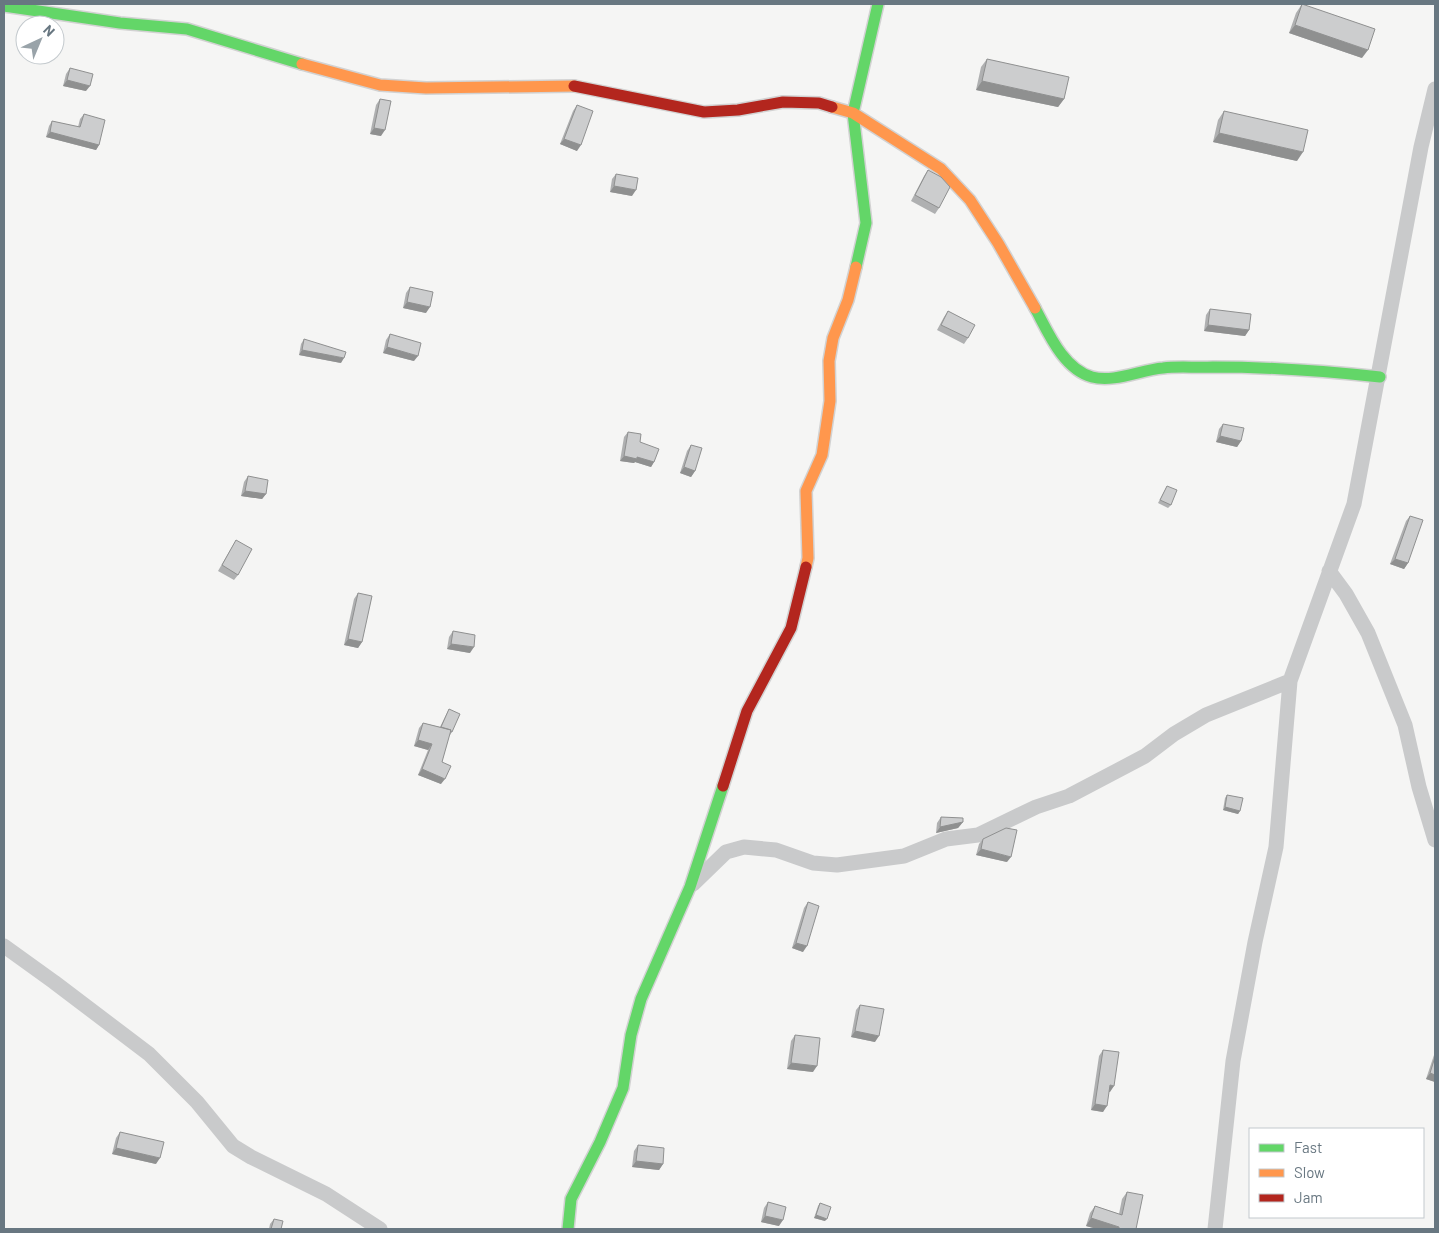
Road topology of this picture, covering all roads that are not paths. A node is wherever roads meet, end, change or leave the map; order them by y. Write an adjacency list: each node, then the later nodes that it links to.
1 (878, 4): 4 (street)
2 (4, 6): 4 (street)
3 (1435, 89): 5 (street)
4 (853, 113): 5 (street); 9 (street)
5 (1380, 377): 6 (street)
6 (1329, 571): 7 (street); 8 (street)
7 (1290, 680): 9 (street); 13 (street)
8 (1435, 840)
9 (690, 887): 12 (street)
10 (4, 946): 11 (street)
11 (380, 1229)
12 (568, 1229)
13 (1215, 1229)

